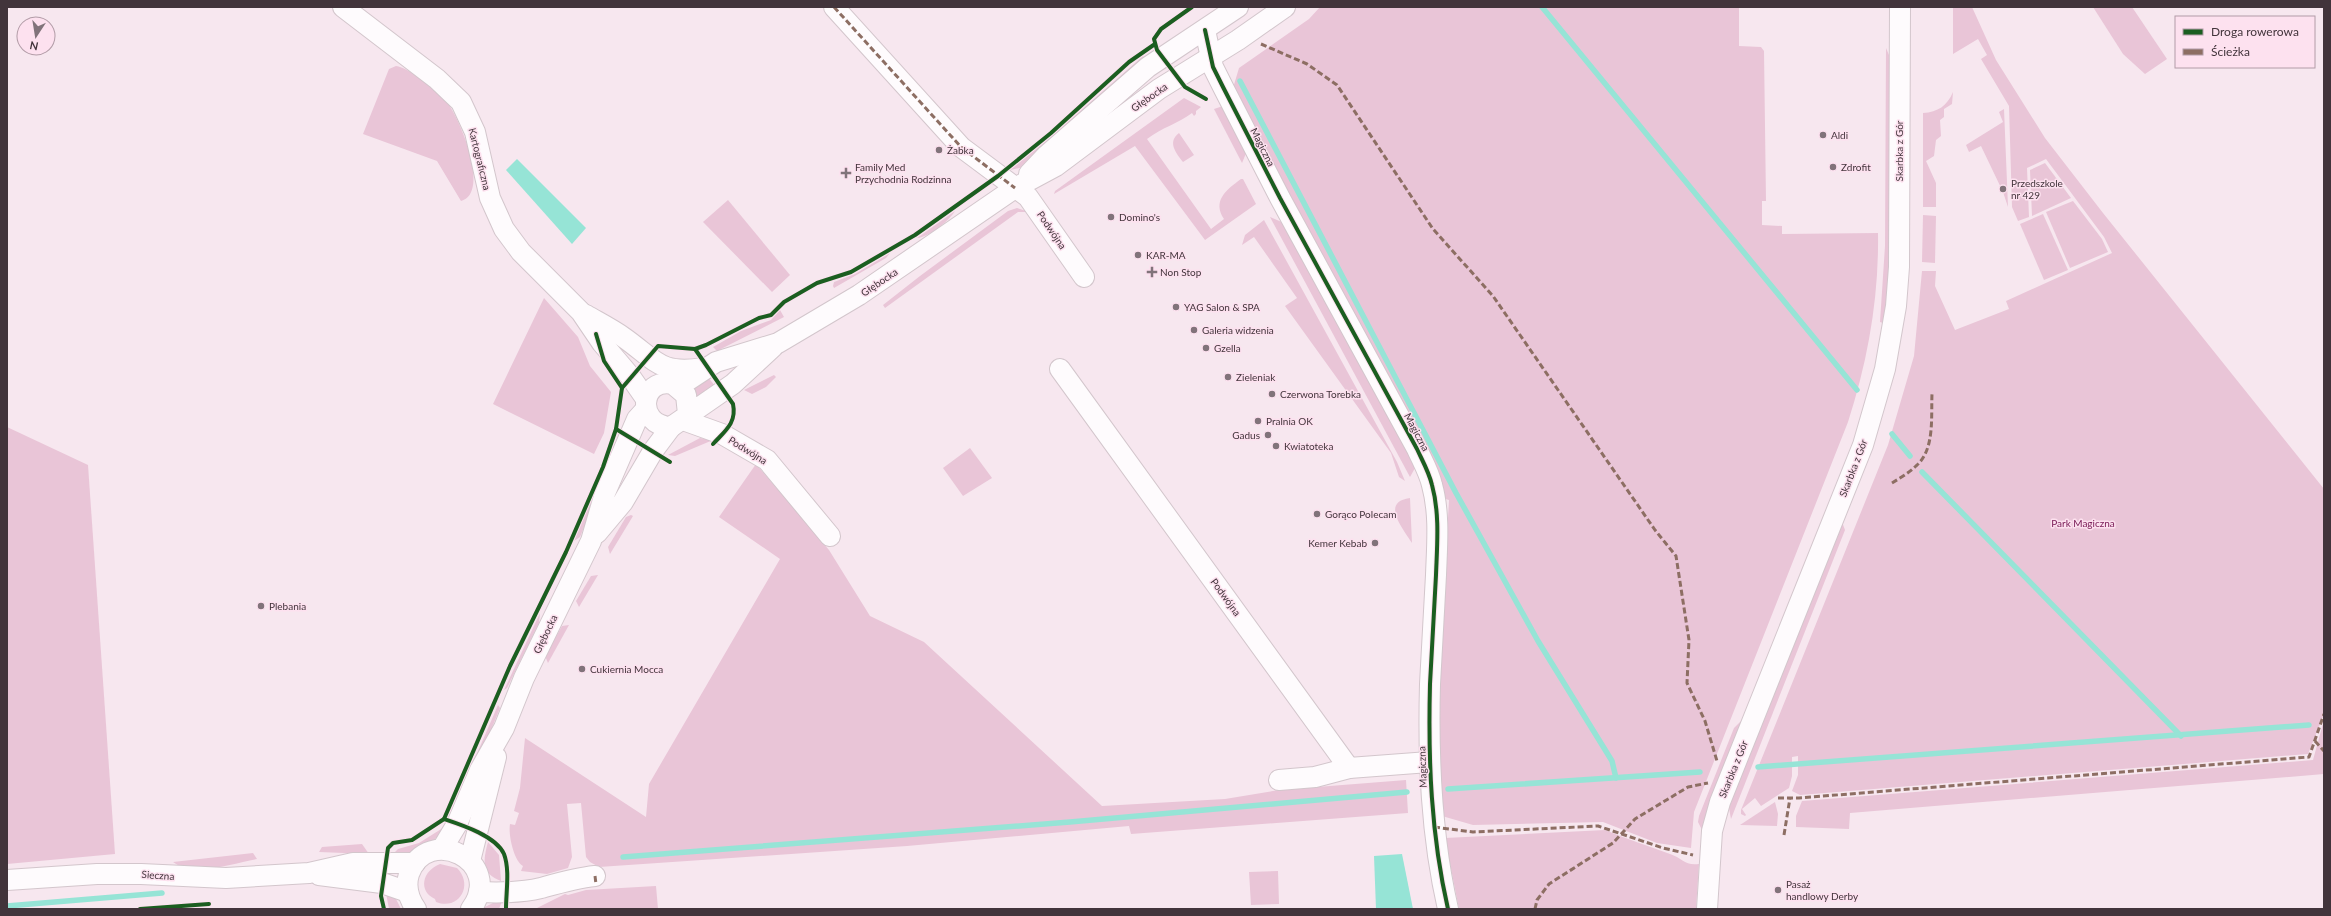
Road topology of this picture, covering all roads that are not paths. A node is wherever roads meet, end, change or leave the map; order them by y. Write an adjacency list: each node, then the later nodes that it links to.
1 (343, 7): 10 (street, Kartograficzna)
2 (834, 7): 8 (street, Podwójna)
3 (1238, 7): 6 (street, Głębocka)
4 (1285, 7): 7 (street, Głębocka)
5 (1900, 7): 33 (street, Skarbka z Gór)
6 (1205, 30): 7 (street, Magiczna); 8 (street, Głębocka)
7 (1211, 57): 8 (street, Głębocka); 21 (street, Magiczna)
8 (1015, 188): 9 (street, Podwójna); 11 (street, Głębocka)
9 (1084, 277)
10 (581, 312): 12 (street, Kartograficzna); 16 (street, Kartograficzna)
11 (778, 343): 13 (street, Głębocka); 17 (street, Głębocka)
12 (647, 357): 13 (street, Kartograficzna); 15 (street, Kartograficzna)
13 (708, 367): 15 (street, Głębocka)
14 (1060, 369): 22 (street, Podwójna)
15 (672, 385): 16 (street, Głębocka); 17 (street)
16 (646, 404): 17 (street); 19 (street, Głębocka)
17 (681, 420): 18 (street, Podwójna); 19 (street, Głębocka)
18 (830, 536)
19 (590, 541): 20 (street, Głębocka)
20 (504, 728): 24 (street, Głębocka); 25 (street, Głębocka)
21 (1429, 762): 22 (street); 32 (street, Magiczna)
22 (1349, 768): 23 (street)
23 (1279, 780)
24 (442, 850): 25 (street); 26 (street)
25 (470, 861): 30 (street)
26 (415, 863): 27 (street, Sieczna); 31 (street)
27 (309, 873): 29 (street, Sieczna); 31 (street, Sieczna)
28 (595, 876): 30 (street)
29 (7, 880)
30 (475, 900)
31 (412, 901)
32 (1448, 909)
33 (1707, 909)

